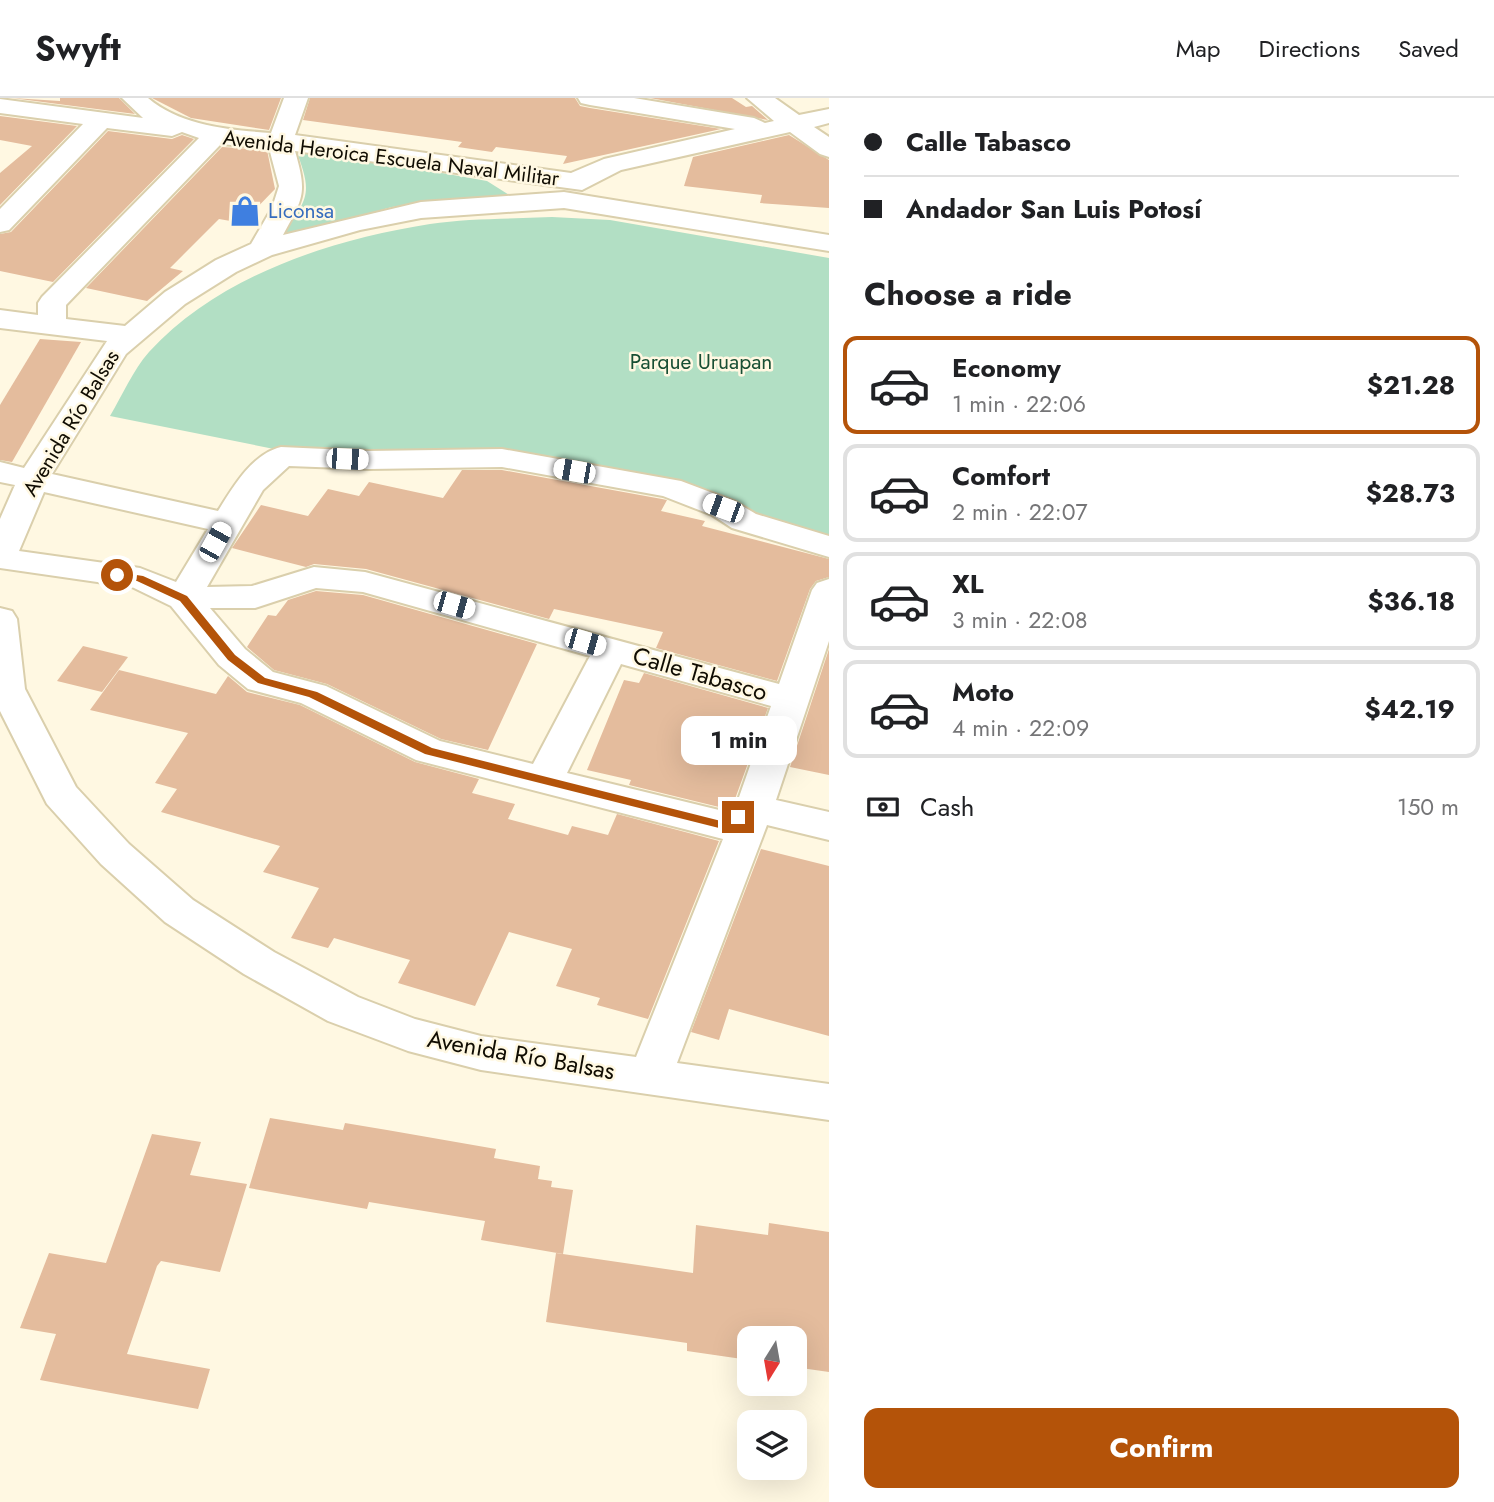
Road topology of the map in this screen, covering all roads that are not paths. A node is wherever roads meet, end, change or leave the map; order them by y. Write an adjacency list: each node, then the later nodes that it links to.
1 (134, 98): 9 (street, Avenida Heroica Escuela Naval Militar)
2 (296, 98): 10 (street)
3 (590, 98): 8 (street)
4 (759, 98): 8 (street)
5 (0, 106): 7 (street)
6 (829, 116): 8 (street)
7 (103, 118): 9 (street); 14 (street)
8 (785, 126): 11 (street); 12 (street)
9 (215, 136): 10 (street, Avenida Heroica Escuela Naval Militar); 18 (street)
10 (280, 141): 12 (street, Avenida Heroica Escuela Naval Militar); 16 (street)
11 (829, 149)
12 (569, 191): 13 (street, Avenida Heroica Escuela Naval Militar); 15 (street, Avenida Heroica Escuela Naval Militar); 16 (street, Avenida Río Balsas)
13 (829, 222)
14 (0, 224)
15 (829, 243)
16 (262, 249): 19 (street, Avenida Río Balsas)
17 (0, 319): 18 (street)
18 (52, 324): 19 (street)
19 (128, 335): 21 (street, Avenida Río Balsas)
20 (0, 472): 21 (street)
21 (34, 478): 22 (street); 24 (street, Avenida Río Balsas)
22 (226, 523): 23 (street); 26 (street)
23 (829, 547)
24 (0, 557): 26 (street, Calle Tabasco)
25 (829, 590): 28 (street)
26 (183, 598): 29 (street, Calle Tabasco); 31 (street)
27 (0, 619): 34 (street, Avenida Río Balsas)
28 (819, 644): 30 (street)
29 (611, 649): 30 (street, Calle Tabasco); 31 (street)
30 (789, 699): 32 (street)
31 (544, 780): 32 (street)
32 (754, 808): 33 (street); 34 (street)
33 (829, 826)
34 (650, 1077): 35 (street, Avenida Río Balsas)
35 (829, 1102)

